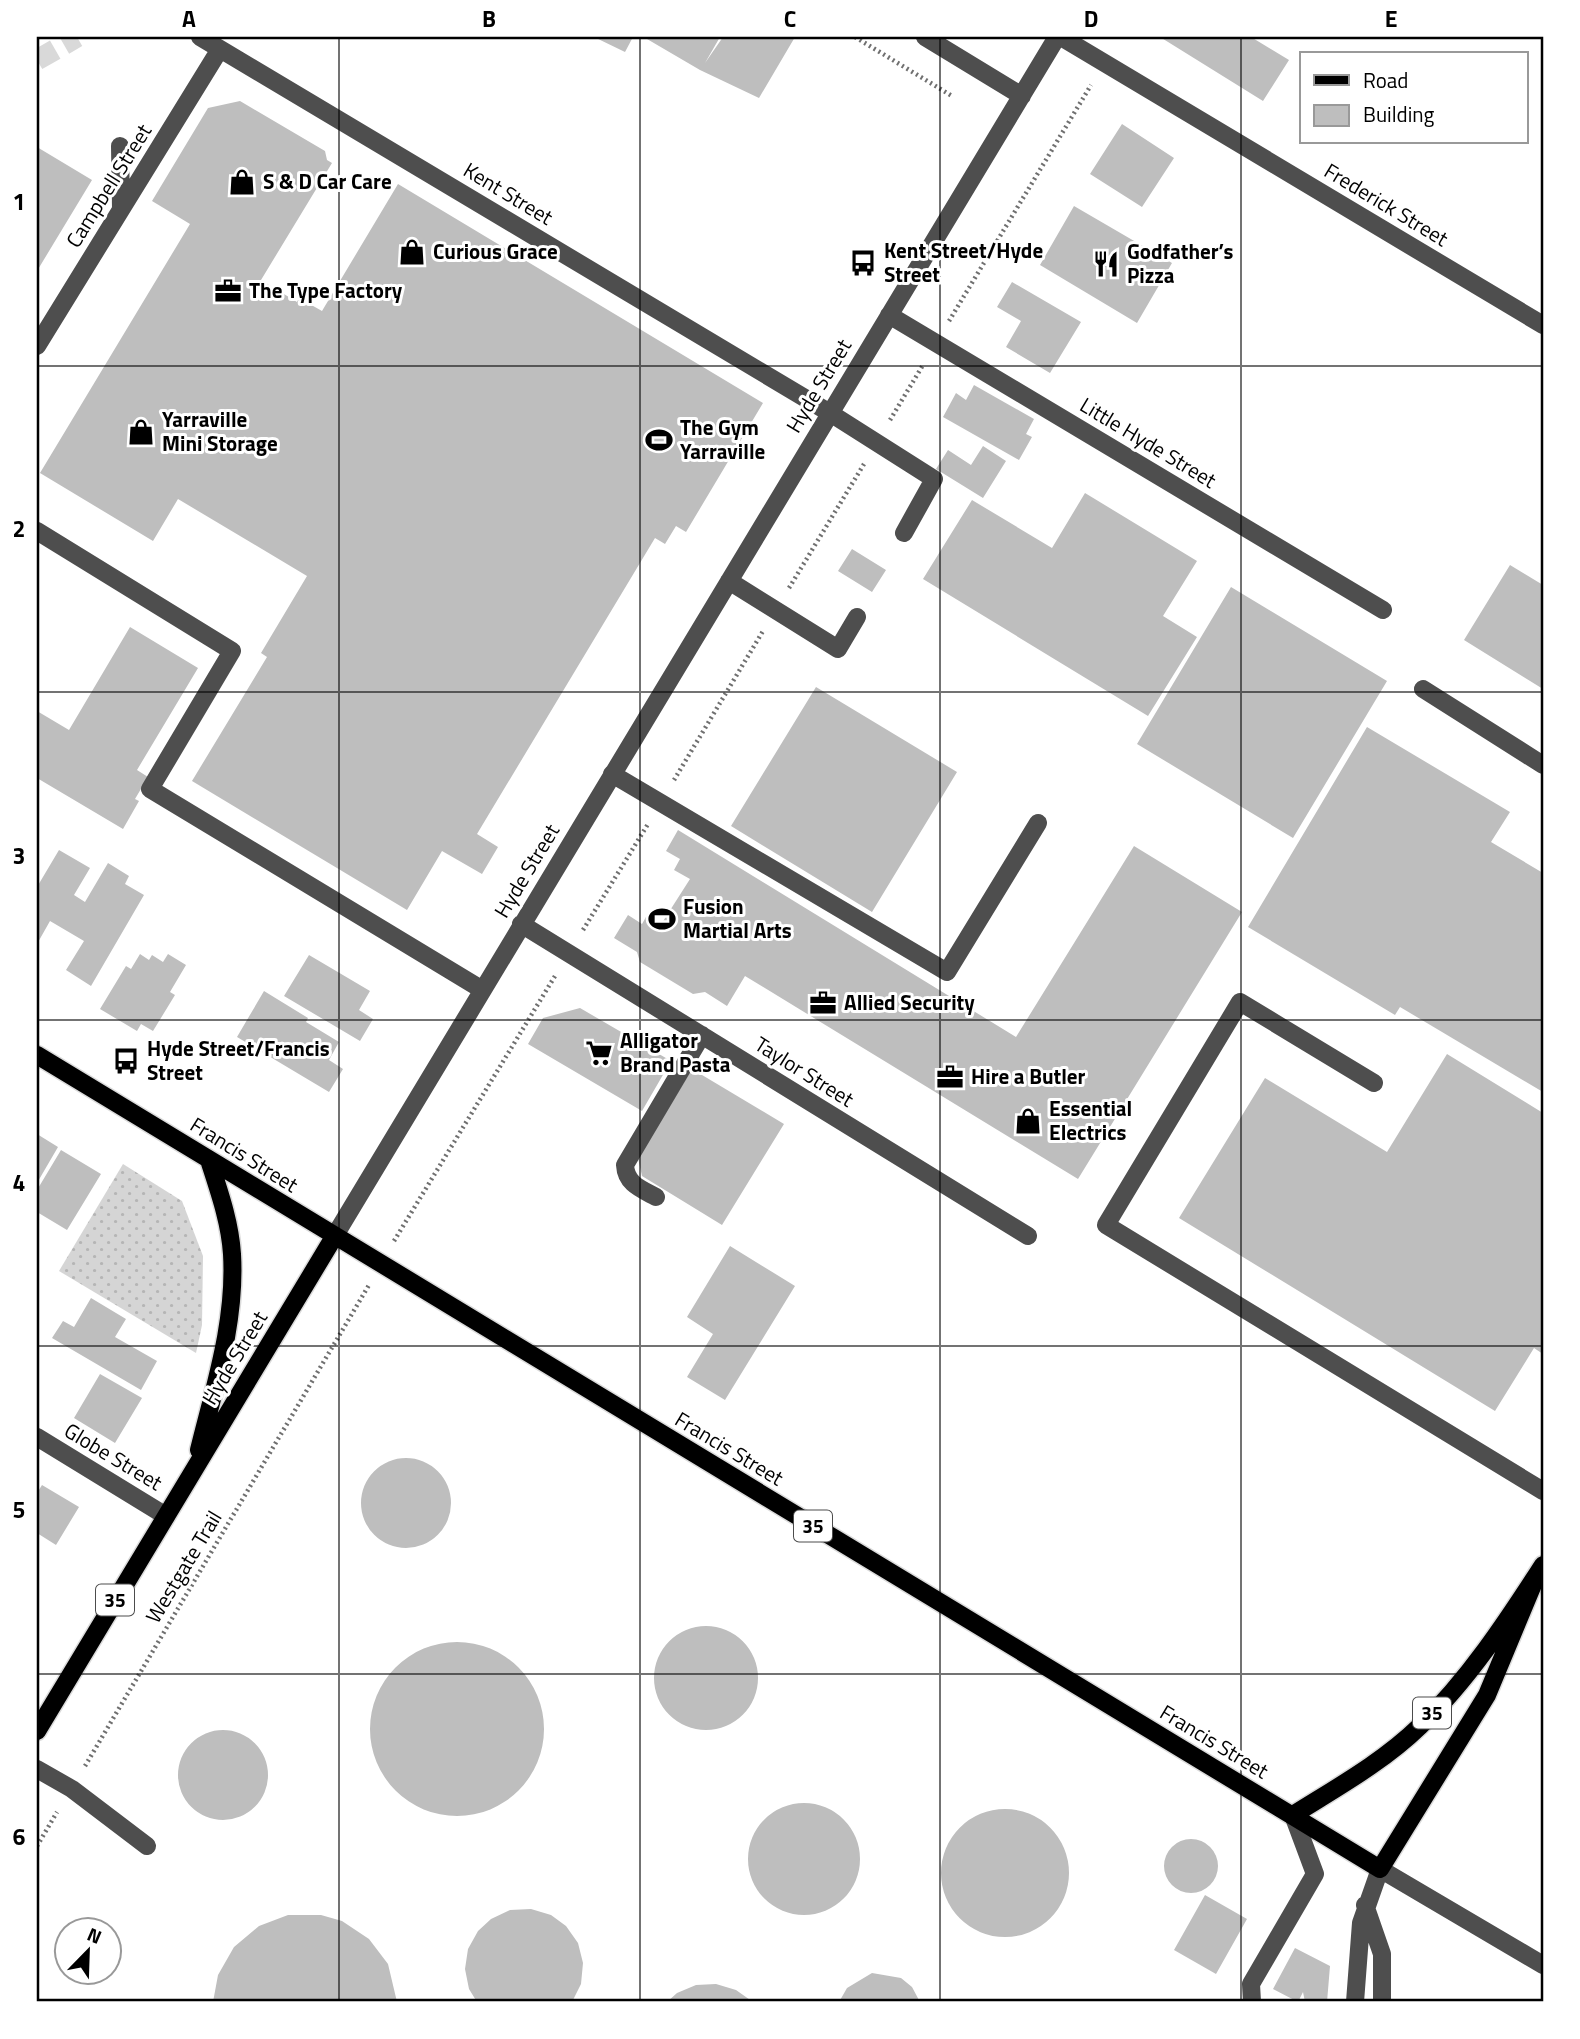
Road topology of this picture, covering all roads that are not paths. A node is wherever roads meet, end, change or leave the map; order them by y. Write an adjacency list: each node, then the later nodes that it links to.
1 (200, 37): 4 (street, Kent Street)
2 (925, 37): 5 (street)
3 (1059, 37): 5 (street, Hyde Street); 9 (street, Frederick Street)
4 (220, 49): 7 (street, Campbell Street); 11 (street, Kent Street)
5 (1021, 96): 8 (street, Hyde Street)
6 (120, 146): 7 (street)
7 (121, 211): 10 (street, Campbell Street)
8 (889, 315): 11 (street, Hyde Street); 15 (street, Little Hyde Street)
9 (1543, 325)
10 (37, 346)
11 (830, 413): 13 (street, Kent Street); 14 (street, Hyde Street)
12 (37, 531): 22 (street)
13 (904, 533)
14 (729, 581): 16 (street); 19 (street, Hyde Street)
15 (1383, 610)
16 (857, 617)
17 (1423, 689): 18 (street)
18 (1543, 765)
19 (612, 774): 20 (street); 21 (street, Hyde Street)
20 (1038, 823)
21 (521, 924): 22 (street, Hyde Street); 23 (street, Taylor Street)
22 (481, 989): 29 (street, Hyde Street)
23 (702, 1035): 27 (street); 28 (street, Taylor Street)
24 (37, 1055): 26 (main road, Francis Street)
25 (1374, 1083): 32 (street)
26 (209, 1160): 29 (main road, Francis Street); 31 (main road)
27 (656, 1197)
28 (1028, 1236)
29 (334, 1237): 31 (main road, Hyde Street / 35); 37 (main road, Francis Street / 35)
30 (37, 1437): 33 (street, Globe Street)
31 (194, 1470): 33 (main road, Hyde Street / 35)
32 (1543, 1491)
33 (166, 1516): 35 (main road, Hyde Street / 35)
34 (1540, 1570): 37 (main road, 35); 39 (main road, 35)
35 (37, 1731)
36 (37, 1769): 38 (street)
37 (1293, 1815): 39 (main road, Francis Street / 35); 42 (street)
38 (147, 1846)
39 (1380, 1869): 40 (street); 41 (street, Francis Street)
40 (1365, 1905): 43 (street); 44 (street)
41 (1543, 1965)
42 (1252, 2002)
43 (1355, 2002)
44 (1382, 2002)

